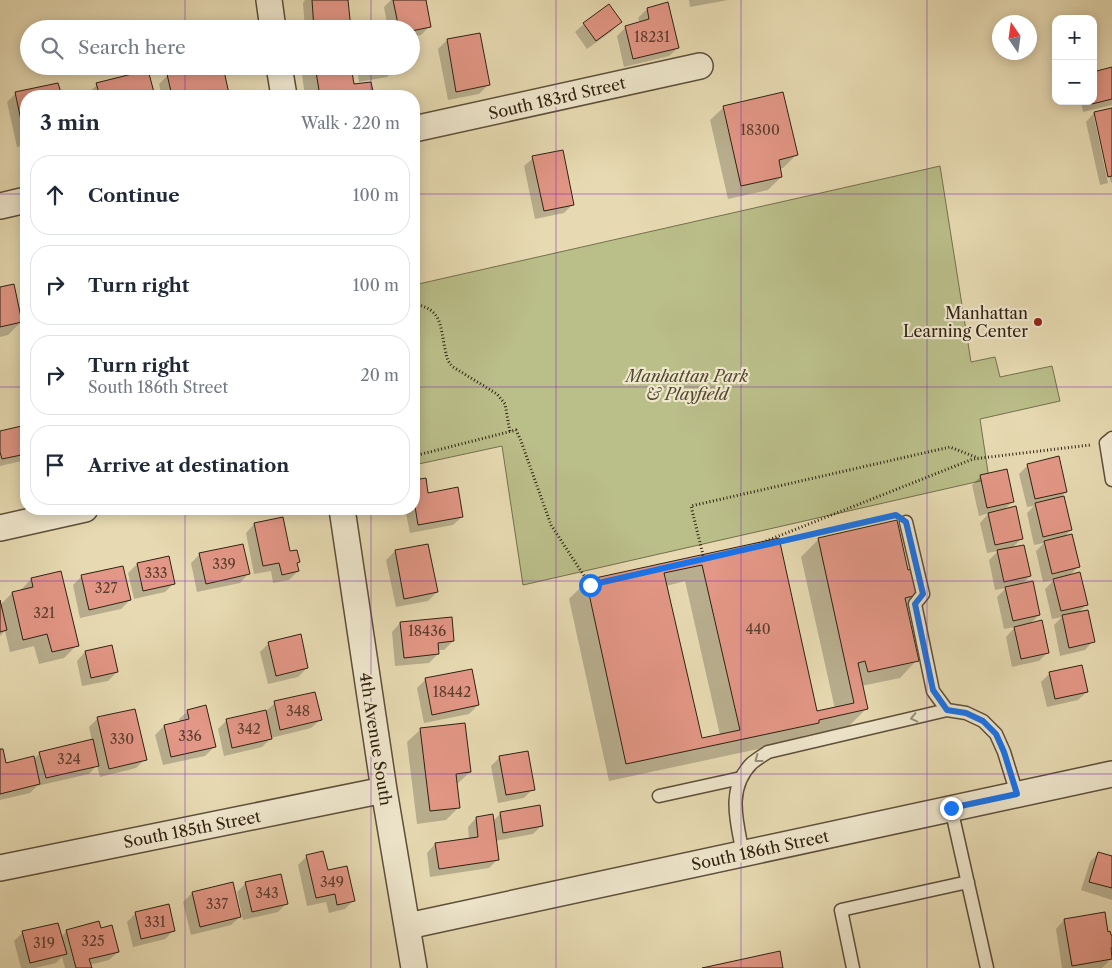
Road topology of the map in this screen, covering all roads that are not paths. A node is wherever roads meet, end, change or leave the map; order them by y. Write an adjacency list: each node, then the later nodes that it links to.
1 (269, 0): 2 (street)
2 (272, 20)
3 (700, 66): 6 (street, South 183rd Street)
4 (280, 75): 5 (street)
5 (283, 90)
6 (420, 128)
7 (20, 201): 8 (street)
8 (0, 206)
9 (1109, 441): 10 (lane)
10 (1112, 480)
11 (58, 515): 14 (street)
12 (343, 515): 18 (street, 4th Avenue South)
13 (906, 522): 15 (lane)
14 (0, 528)
15 (947, 710): 17 (lane, one-way to 17); 19 (lane)
16 (1112, 774): 19 (street, South 186th Street)
17 (741, 778): 20 (lane); 22 (lane)
18 (384, 790): 23 (street, South 185th Street); 25 (street, 4th Avenue South)
19 (1017, 794): 21 (street, South 186th Street)
20 (659, 796)
21 (951, 808): 22 (street, South 186th Street); 24 (lane)
22 (743, 854): 25 (street, South 186th Street)
23 (0, 868)
24 (968, 882): 27 (lane); 28 (lane)
25 (408, 926): 26 (street, 4th Avenue South)
26 (414, 968)
27 (853, 968)
28 (987, 968)

